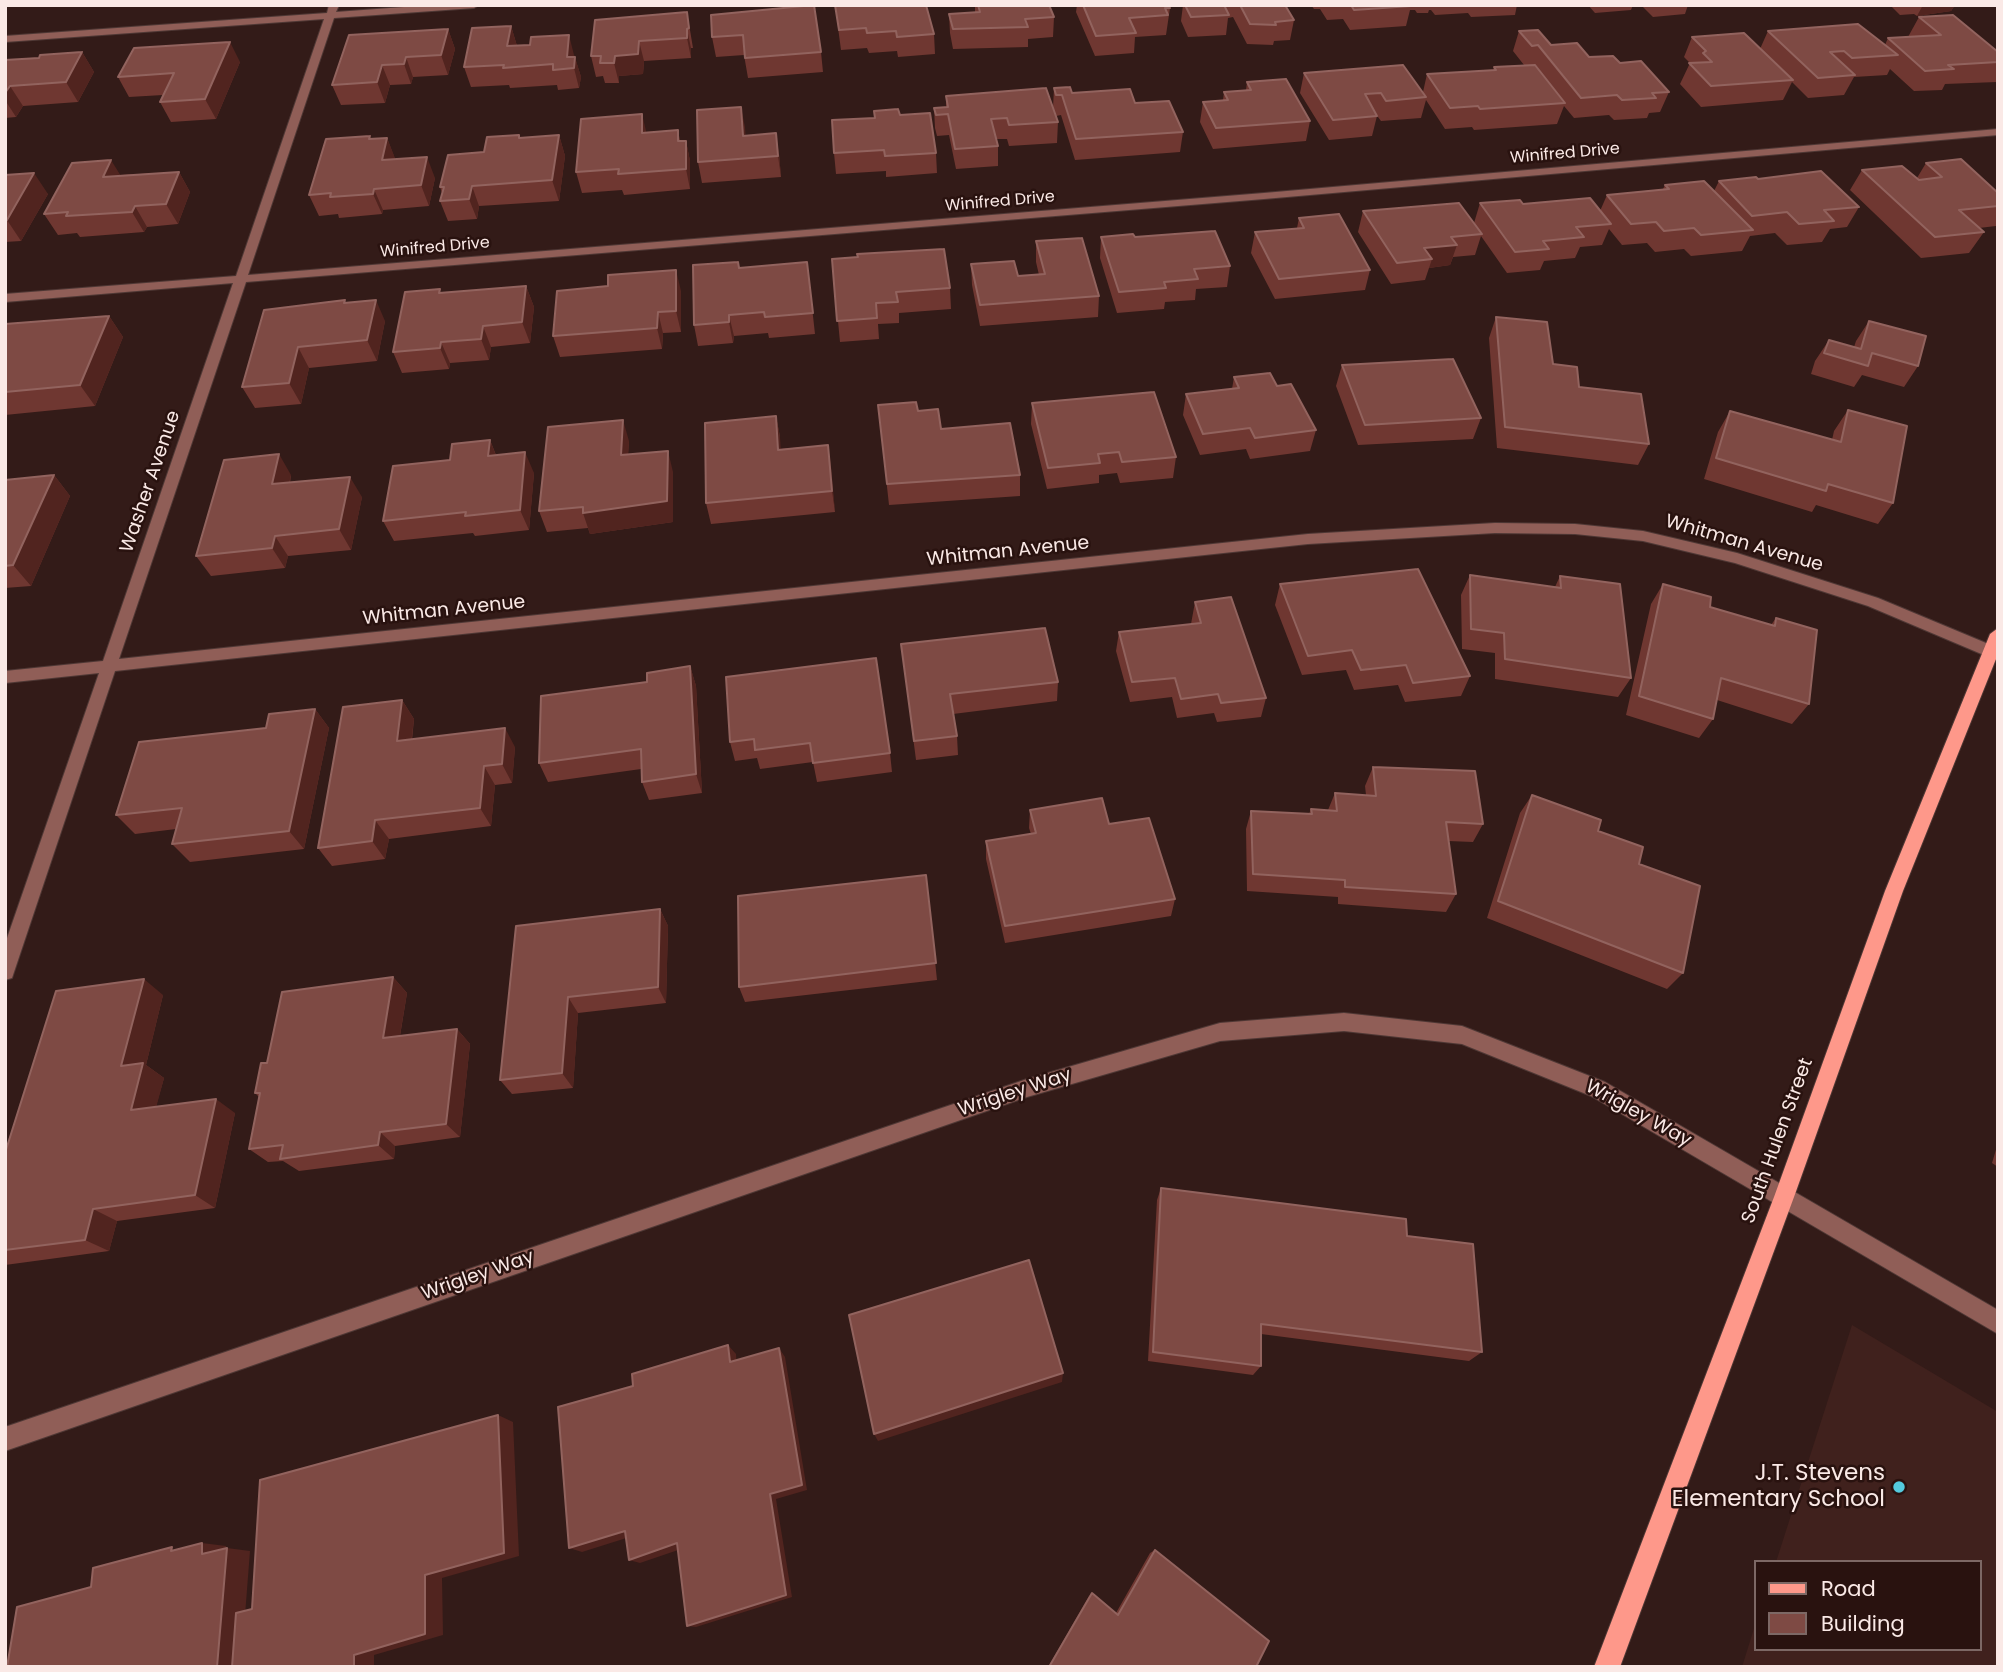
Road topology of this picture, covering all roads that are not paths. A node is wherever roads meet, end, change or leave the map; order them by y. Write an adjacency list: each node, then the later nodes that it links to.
1 (474, 5): 2 (street)
2 (332, 10): 3 (street); 5 (street, Washer Avenue)
3 (5, 39)
4 (1998, 132): 5 (street, Winifred Drive)
5 (240, 280): 6 (street, Winifred Drive); 8 (street, Washer Avenue)
6 (5, 298)
7 (1995, 647): 8 (street, Whitman Avenue); 11 (main road, South Hulen Street)
8 (110, 666): 9 (street, Whitman Avenue); 10 (street, Washer Avenue)
9 (5, 677)
10 (5, 972)
11 (1784, 1197): 12 (street, Wrigley Way); 13 (street, Wrigley Way); 14 (main road, South Hulen Street)
12 (1998, 1323)
13 (5, 1439)
14 (1607, 1667)

